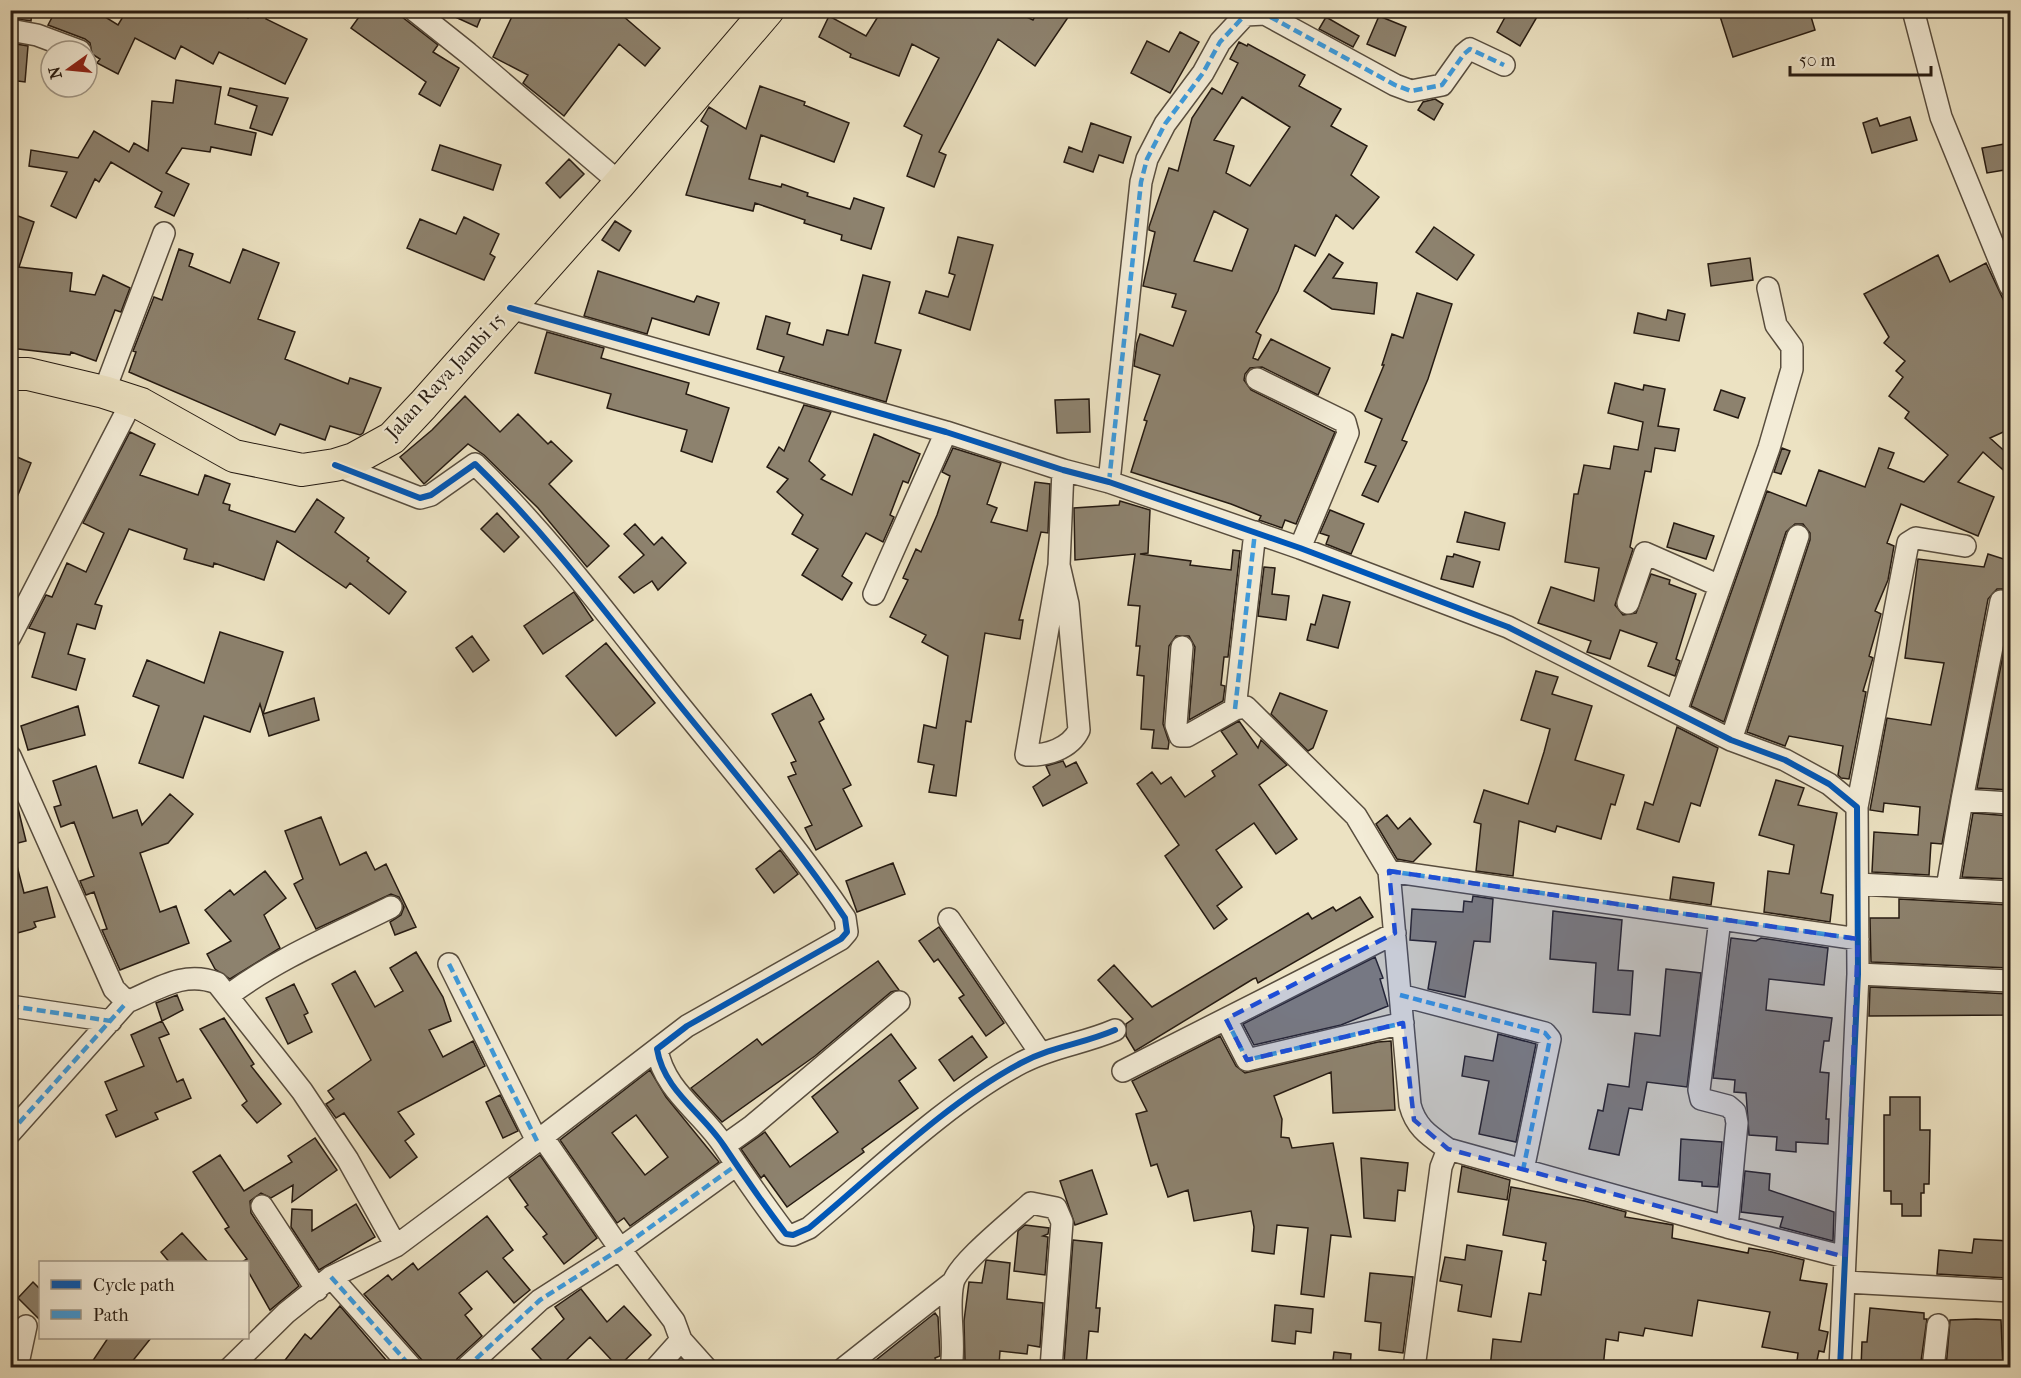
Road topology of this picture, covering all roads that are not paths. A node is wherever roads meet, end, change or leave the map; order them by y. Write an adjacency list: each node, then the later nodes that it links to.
1 (414, 10): 8 (street)
2 (768, 10): 8 (highway, Jalan Raya Jambi 15)
3 (1913, 10): 10 (street)
4 (1251, 12): 7 (street); 19 (street)
5 (10, 30): 6 (street)
6 (47, 39)
7 (1504, 65)
8 (620, 183): 12 (highway, Jalan Raya Jambi 15)
9 (164, 233): 15 (street)
10 (2010, 286)
11 (1768, 288): 25 (street)
12 (510, 308): 16 (street); 17 (highway, Jalan Raya Jambi 15)
13 (10, 374): 15 (highway, Jalan Raya Jambi 15)
14 (1257, 379): 23 (street)
15 (118, 396): 17 (highway, Jalan Raya Jambi 15); 29 (street)
16 (946, 432): 18 (street); 26 (street)
17 (336, 465): 59 (street)
18 (1063, 470): 19 (street); 24 (street)
19 (1108, 482): 20 (street)
20 (1255, 532): 23 (street); 31 (street)
21 (1798, 536): 33 (street)
22 (1965, 546): 37 (street)
23 (1300, 548): 32 (street)
24 (1059, 565): 24 (street)
25 (1720, 586): 28 (street); 32 (street)
26 (874, 594)
27 (2001, 601): 35 (street)
28 (1628, 603)
29 (10, 638)
30 (1182, 647): 31 (street)
31 (1235, 709): 38 (street)
32 (1676, 711): 33 (street)
33 (1731, 740): 37 (street)
34 (10, 756): 52 (street)
35 (1962, 800): 36 (street); 40 (street)
36 (2010, 803)
37 (1857, 807): 39 (street)
38 (1389, 871): 44 (street); 45 (street)
39 (1858, 884): 40 (street); 46 (street)
40 (1947, 888): 41 (street)
41 (2010, 892)
42 (391, 907): 50 (street)
43 (949, 919): 60 (street)
44 (1719, 919): 46 (street); 69 (street)
45 (1395, 933): 51 (street); 55 (street)
46 (1858, 939): 48 (street)
47 (449, 964): 63 (street)
48 (1858, 974): 49 (street); 72 (street)
49 (2010, 981)
50 (230, 995): 52 (street); 70 (street)
51 (1400, 995): 57 (street); 67 (street)
52 (127, 1002): 56 (street)
53 (899, 1002): 64 (street)
54 (10, 1006): 56 (street)
55 (1226, 1019): 57 (street); 61 (street)
56 (111, 1021): 62 (street)
57 (1403, 1023): 65 (street)
58 (1115, 1030): 60 (street)
59 (657, 1049): 63 (street); 64 (street)
60 (1041, 1054): 66 (street)
61 (1123, 1071)
62 (10, 1133)
63 (537, 1141): 70 (street); 71 (street)
64 (724, 1146): 66 (street)
65 (1448, 1149): 67 (street); 89 (street)
66 (735, 1166): 71 (street)
67 (1523, 1170): 69 (street)
68 (262, 1206): 75 (street)
69 (1727, 1227): 72 (street)
70 (396, 1246): 75 (street)
71 (620, 1249): 79 (street); 83 (street)
72 (1845, 1257): 74 (street)
73 (952, 1282): 86 (street); 87 (street); 88 (street)
74 (1846, 1282): 76 (street); 90 (street)
75 (324, 1283): 81 (street); 82 (street)
76 (2010, 1291)
77 (1938, 1325): 91 (street)
78 (26, 1326): 80 (street)
79 (681, 1340): 84 (street); 85 (street)
80 (17, 1368)
81 (230, 1368)
82 (412, 1368)
83 (466, 1368)
84 (656, 1368)
85 (706, 1368)
86 (844, 1368)
87 (951, 1368)
88 (1051, 1368)
89 (1414, 1368)
90 (1840, 1368)
91 (1933, 1368)

